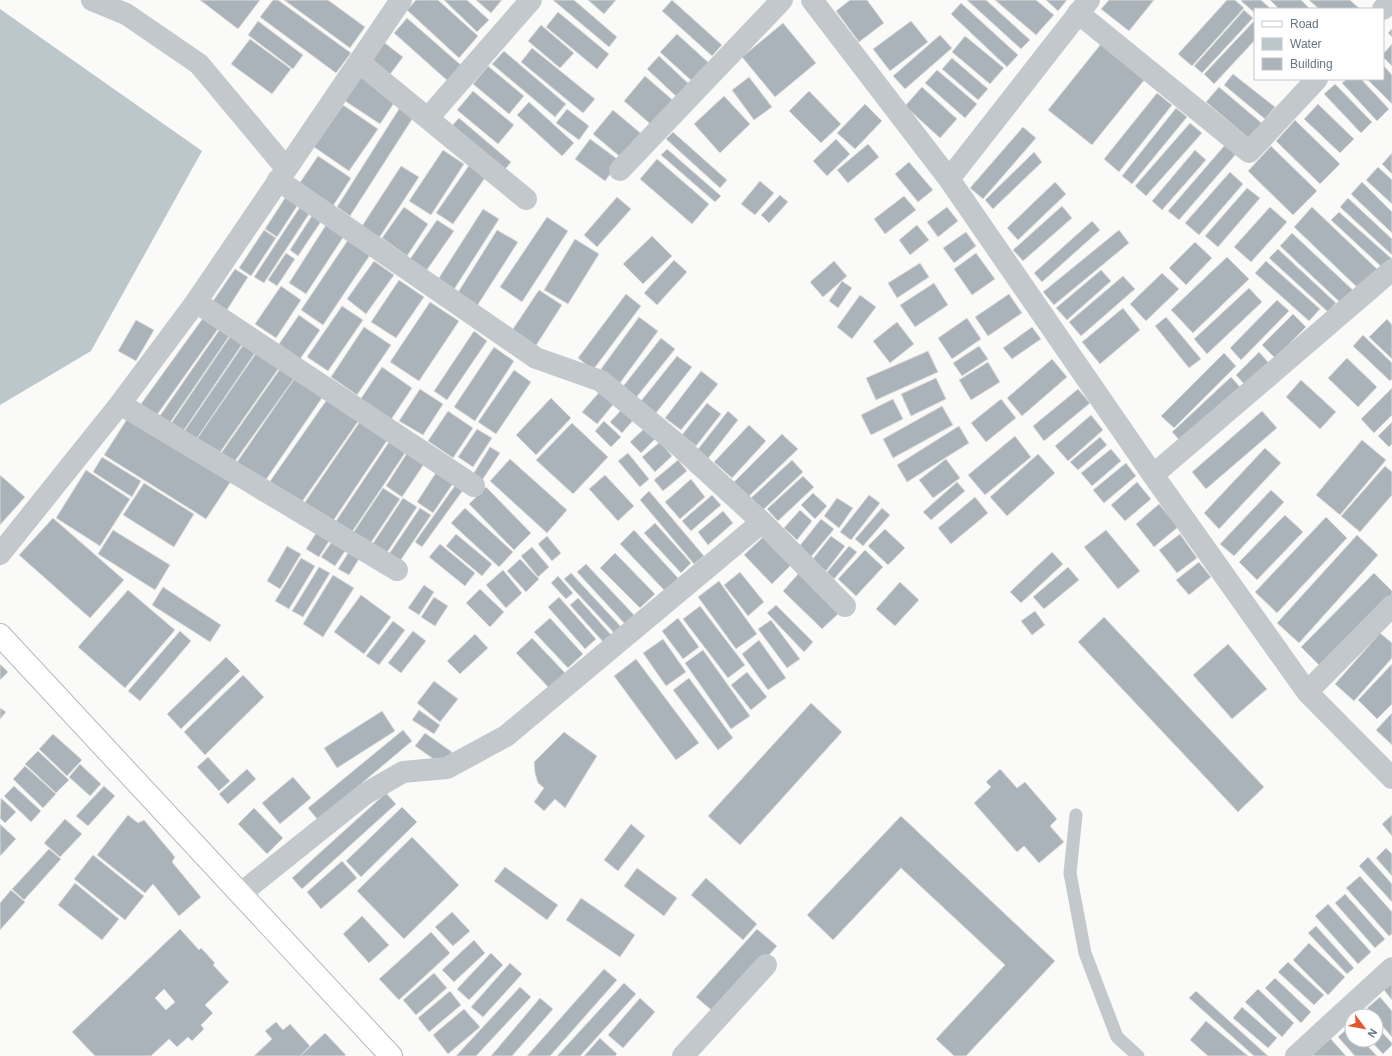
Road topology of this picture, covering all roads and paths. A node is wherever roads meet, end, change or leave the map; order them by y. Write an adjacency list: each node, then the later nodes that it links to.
1 (92, 0): 7 (street)
2 (401, 0): 10 (street)
3 (531, 0): 12 (street)
4 (782, 0): 13 (street)
5 (812, 0): 15 (street)
6 (1391, 0): 9 (street)
7 (130, 7): 14 (street)
8 (1084, 7): 11 (street); 15 (street)
9 (1384, 8)
10 (359, 62): 12 (street); 14 (street)
11 (1316, 80)
12 (428, 118): 16 (street)
13 (620, 170)
14 (282, 174): 18 (street); 22 (street)
15 (949, 179): 20 (street)
16 (526, 199)
17 (1392, 270): 20 (street)
18 (196, 302): 19 (street); 21 (street)
19 (120, 404): 23 (street); 24 (street)
20 (1153, 476): 28 (street)
21 (474, 486)
22 (762, 522): 25 (street); 31 (street)
23 (0, 554)
24 (397, 570)
25 (845, 606)
26 (1392, 606): 28 (street)
27 (0, 635): 31 (main road)
28 (1307, 692): 29 (street)
29 (1392, 778)
30 (1076, 815): 36 (lane)
31 (240, 894): 34 (main road)
32 (766, 965): 35 (street)
33 (1392, 968): 37 (street)
34 (391, 1056)
35 (683, 1056)
36 (1138, 1056)
37 (1296, 1056)

